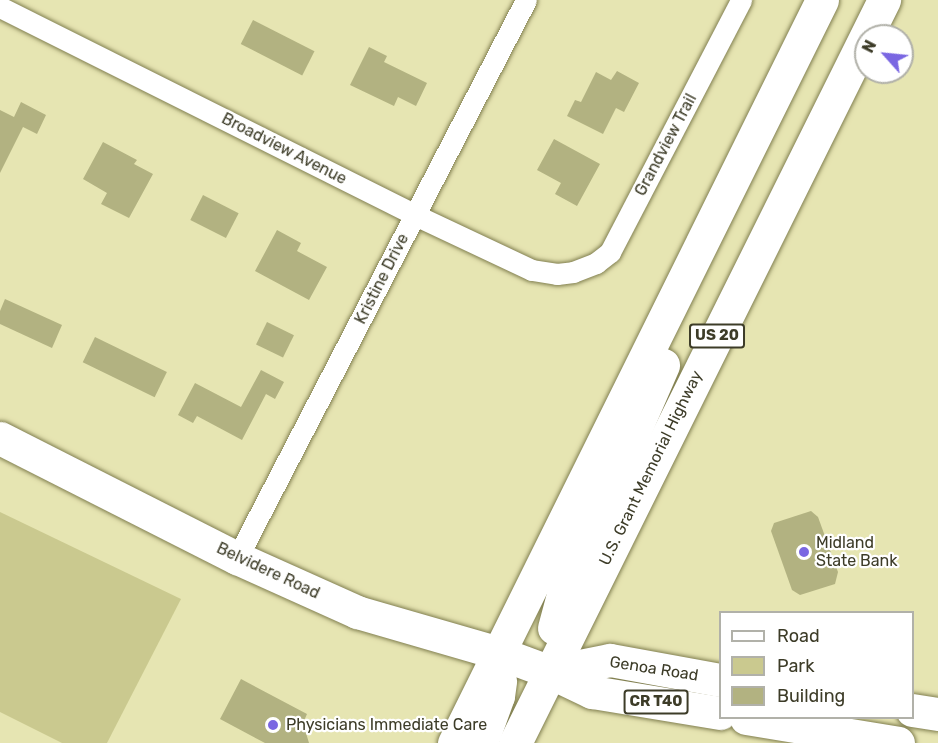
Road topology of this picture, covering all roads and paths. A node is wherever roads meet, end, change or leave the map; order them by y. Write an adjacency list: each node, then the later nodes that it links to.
1 (526, 0): 7 (street, Kristine Drive)
2 (741, 0): 8 (street, Grandview Trail)
3 (822, 0): 6 (main road)
4 (884, 0): 12 (main road, U.S. Grant Memorial Highway / US 20)
5 (0, 7): 7 (street, Broadview Avenue)
6 (729, 186): 11 (main road); 12 (main road)
7 (415, 215): 8 (street, Broadview Avenue); 10 (street, Kristine Drive)
8 (573, 272)
9 (0, 438): 10 (main road, Belvidere Road)
10 (237, 558): 11 (main road, Belvidere Road)
11 (499, 652): 12 (main road, Belvidere Road); 18 (main road); 19 (main road)
12 (550, 672): 13 (main road, Genoa Road / CR T40); 15 (main road, Genoa Road / CR T40); 20 (main road, U.S. Grant Memorial Highway / US 20)
13 (719, 680)
14 (914, 710): 16 (main road)
15 (719, 713)
16 (938, 714)
17 (759, 719): 21 (main road)
18 (454, 743)
19 (482, 743)
20 (515, 743)
21 (898, 743)

